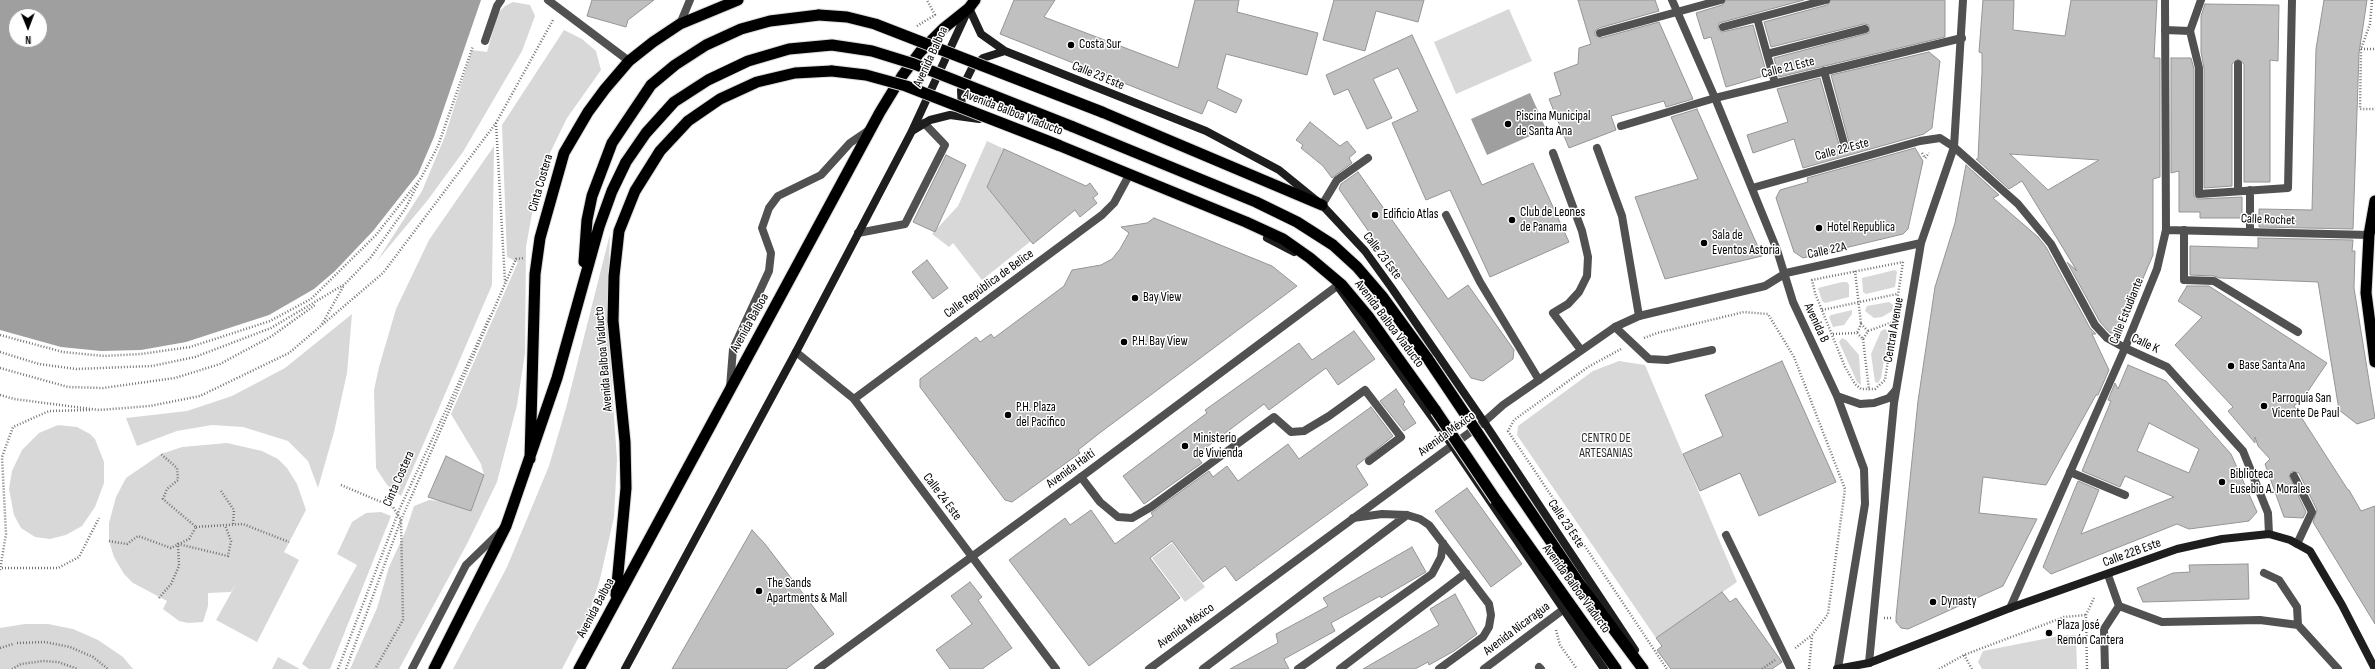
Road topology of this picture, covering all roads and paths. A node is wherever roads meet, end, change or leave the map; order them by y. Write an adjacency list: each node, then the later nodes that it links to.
1 (501, 0): 27 (street)
2 (548, 0): 16 (street)
3 (562, 0): 16 (street)
4 (690, 0): 20 (street)
5 (738, 0): 20 (highway, Cinta Costera)
6 (927, 0): 18 (path)
7 (1672, 0): 17 (street, Avenida B)
8 (1721, 0): 17 (street)
9 (1826, 0): 19 (street)
10 (1963, 0): 26 (street, Central Avenue)
11 (2165, 0): 23 (street, Calle Estudiante)
12 (2201, 0): 24 (street)
13 (2292, 0): 54 (street)
14 (2372, 0): 30 (path)
15 (972, 4): 31 (main road, Calle 23 Este); 43 (highway, Avenida Balboa); 44 (main road, Avenida Balboa)
16 (559, 9): 33 (street); 40 (path)
17 (1677, 11): 25 (street); 37 (street, Avenida B)
18 (935, 15)
19 (1757, 18): 21 (street); 32 (street)
20 (680, 24): 33 (highway, Cinta Costera)
21 (1723, 27)
22 (1865, 29): 32 (street)
23 (2165, 30): 24 (street); 59 (street, Calle Estudiante)
24 (2190, 30): 55 (street)
25 (1600, 33)
26 (1962, 38): 35 (street, Calle 21 Este); 47 (street, Central Avenue)
27 (485, 41)
28 (474, 43): 51 (path)
29 (2375, 48): 30 (path)
30 (2362, 49): 38 (path)
31 (1005, 52): 39 (main road); 57 (main road, Calle 23 Este)
32 (1767, 54): 36 (street)
33 (629, 62): 104 (highway, Cinta Costera)
34 (2238, 64): 55 (street)
35 (1824, 71): 36 (street, Calle 21 Este); 46 (street)
36 (1775, 83): 37 (street, Calle 21 Este)
37 (1715, 98): 42 (street, Calle 21 Este); 53 (street, Avenida B)
38 (2375, 109)
39 (963, 116): 41 (main road); 52 (main road)
40 (496, 123): 69 (path); 77 (path)
41 (924, 123): 44 (main road); 62 (street)
42 (1621, 126)
43 (872, 128): 94 (highway, Avenida Balboa); 94 (street)
44 (912, 130): 62 (main road, Avenida Balboa)
45 (1940, 138): 47 (street, Calle K); 53 (street, Calle 22 Este)
46 (1845, 147)
47 (1954, 147): 64 (street, Central Avenue); 86 (street, Calle K)
48 (1597, 148): 74 (street)
49 (1553, 153): 87 (street)
50 (1368, 158): 57 (street)
51 (422, 178): 68 (path); 83 (path)
52 (1127, 179): 70 (main road); 99 (street, Calle República de Belice)
53 (1752, 188): 66 (street, Avenida B)
54 (2250, 190): 55 (street); 61 (street)
55 (2238, 191)
56 (2375, 201): 63 (highway)
57 (1322, 205): 67 (highway, bridge); 101 (main road, Calle 23 Este)
58 (1446, 215): 93 (street)
59 (2166, 230): 60 (street, Calle Rochet); 86 (street, Calle Estudiante)
60 (2184, 230): 61 (street, Calle Rochet); 80 (street)
61 (2250, 232): 63 (street, Calle Rochet)
62 (858, 233): 90 (main road, Avenida Balboa)
63 (2369, 235): 91 (highway)
64 (1921, 243): 66 (street, Calle 22A); 96 (street, Central Avenue)
65 (1855, 271): 71 (path); 72 (path); 73 (path)
66 (1786, 273): 74 (street, Avenida México); 98 (street, Avenida B)
67 (583, 280): 104 (highway, Cinta Costera); 172 (highway, Avenida Balboa Viaducto, bridge)
68 (345, 284): 77 (path); 89 (path); 92 (path)
69 (505, 284): 112 (path, Cinta Costera); 116 (path)
70 (1337, 286): 102 (main road); 108 (street, Avenida Haití)
71 (1897, 294): 72 (path); 75 (path)
72 (1858, 303): 73 (path); 76 (path)
73 (1822, 310): 82 (path)
74 (1639, 316): 78 (street, Avenida México)
75 (1893, 322): 79 (path); 95 (path)
76 (1861, 324): 79 (path); 81 (path)
77 (321, 326): 100 (path)
78 (1615, 327): 85 (street); 87 (street, Avenida México)
79 (1868, 331): 84 (path)
80 (2298, 332)
81 (1857, 333): 82 (path); 84 (path)
82 (1833, 334): 95 (path)
83 (0, 335)
84 (1863, 339): 95 (path)
85 (1632, 343): 88 (street); 142 (path); 174 (path)
86 (2125, 348): 106 (street, Calle Estudiante); 121 (street, Calle K)
87 (1581, 350): 93 (street, Avenida México)
88 (1712, 350)
89 (0, 352)
90 (796, 352): 99 (street, Calle 24 Este); 159 (main road, Avenida Balboa)
91 (2375, 362)
92 (0, 368)
93 (1539, 380): 101 (street, Avenida México)
94 (730, 388): 135 (highway, Avenida Balboa)
95 (1869, 390)
96 (1896, 390): 98 (street); 149 (street, Central Avenue)
97 (0, 395): 100 (path)
98 (1837, 396): 178 (street, Avenida B)
99 (854, 399): 128 (street, Calle 24 Este)
100 (99, 410): 129 (path)
101 (1484, 422): 102 (street, Avenida México); 173 (main road, Calle 23 Este)
102 (1452, 445): 115 (street, Avenida México); 138 (main road)
103 (161, 454): 120 (path)
104 (530, 458): 119 (highway, Cinta Costera)
105 (1369, 460): 108 (street)
106 (2070, 472): 111 (street); 137 (street, Calle Estudiante)
107 (2294, 476): 127 (street)
108 (1081, 477): 128 (street, Avenida Haití)
109 (341, 485): 112 (path)
110 (221, 491): 117 (path)
111 (2125, 495)
112 (398, 514): 116 (path); 153 (path, Cinta Costera)
113 (1407, 515): 115 (street); 125 (street); 164 (street)
114 (99, 518): 129 (path)
115 (1353, 518): 148 (street, Avenida México)
116 (402, 520): 154 (path); 155 (path)
117 (232, 525): 118 (path); 124 (path)
118 (225, 526): 120 (path); 126 (path)
119 (506, 526): 156 (street); 157 (highway, Cinta Costera)
120 (196, 527): 126 (path)
121 (2269, 534): 127 (main road, Calle 22B Este); 132 (main road, Calle 22B Este)
122 (1726, 535): 146 (street)
123 (109, 541): 126 (path)
124 (289, 542)
125 (1443, 543): 130 (street); 165 (street)
126 (178, 544): 133 (path)
127 (2297, 544): 184 (main road, Calle 22B Este)
128 (972, 556): 160 (street, Avenida Haití); 161 (street, Calle 24 Este)
129 (1, 569)
130 (1466, 573): 166 (street); 167 (street)
131 (2264, 573): 141 (street)
132 (2108, 575): 136 (street); 137 (main road, Calle 22B Este)
133 (159, 598)
134 (2094, 598): 139 (path)
135 (615, 602): 158 (highway, Avenida Balboa); 171 (highway, Avenida Balboa Viaducto, bridge)
136 (2119, 606): 141 (street); 182 (street)
137 (2010, 608): 149 (main road, Calle 22B Este)
138 (1564, 609): 140 (street, Avenida Nicaragua); 170 (main road)
139 (2086, 615): 147 (path); 181 (path)
140 (1553, 617): 168 (street, Avenida Nicaragua); 169 (path)
141 (2298, 625): 183 (street)
142 (1812, 635): 146 (path); 177 (path)
143 (17, 643): 152 (path)
144 (13, 644): 145 (path)
145 (0, 648)
146 (1784, 655): 175 (path); 176 (street)
147 (1964, 655): 179 (path); 180 (path)
148 (1164, 658): 162 (street, Avenida México); 163 (street)
149 (1868, 666): 178 (main road, Calle 22B Este)
150 (12, 669): 151 (path)
151 (78, 669)
152 (108, 669)
153 (338, 669)
154 (346, 669)
155 (375, 669)
156 (412, 669)
157 (434, 669)
158 (579, 669)
159 (626, 669)
160 (818, 669)
161 (1056, 669)
162 (1149, 669)
163 (1158, 669)
164 (1203, 669)
165 (1298, 669)
166 (1340, 669)
167 (1439, 669)
168 (1484, 669)
169 (1577, 669)
170 (1604, 669)
171 (1616, 669)
172 (1643, 669)
173 (1648, 669)
174 (1667, 669)
175 (1762, 669)
176 (1791, 669)
177 (1809, 669)
178 (1836, 669)
179 (1939, 669)
180 (1972, 669)
181 (2087, 669)
182 (2105, 669)
183 (2338, 669)
184 (2375, 669)

